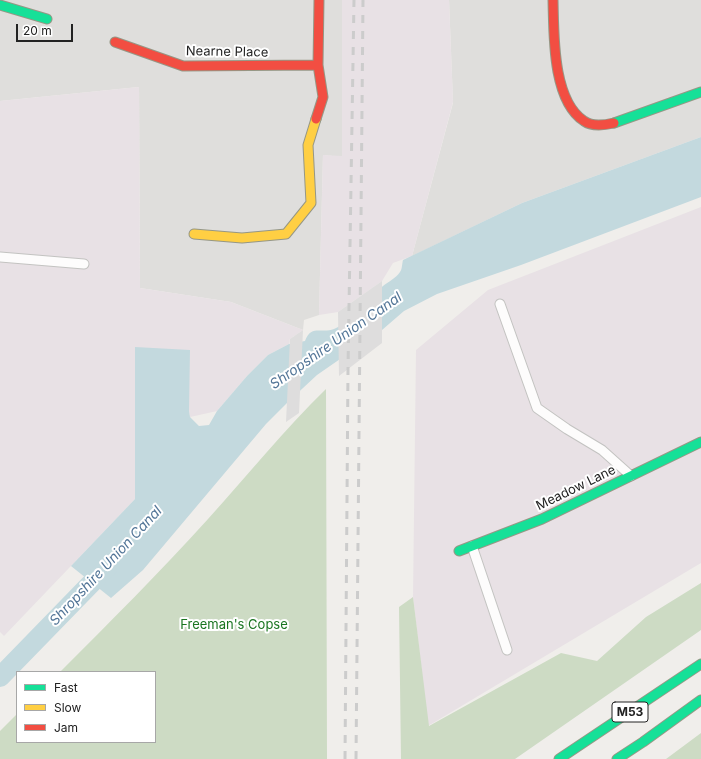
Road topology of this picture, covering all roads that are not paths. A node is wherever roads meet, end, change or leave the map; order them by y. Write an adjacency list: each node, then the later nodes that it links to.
1 (319, 0): 6 (main road)
2 (553, 0): 7 (main road)
3 (0, 5): 4 (main road)
4 (47, 19)
5 (115, 42): 6 (main road, Nearne Place)
6 (318, 65): 8 (main road)
7 (701, 92)
8 (194, 234)
9 (0, 258): 10 (lane)
10 (84, 264)
11 (500, 304): 13 (lane)
12 (701, 442): 13 (main road, Meadow Lane)
13 (631, 476): 14 (main road, Meadow Lane)
14 (472, 546): 15 (main road, Meadow Lane); 16 (lane)
15 (459, 551)
16 (507, 650)
17 (701, 664): 19 (main road, M53)
18 (701, 700): 20 (main road, M53)
19 (559, 759)
20 (617, 759)

